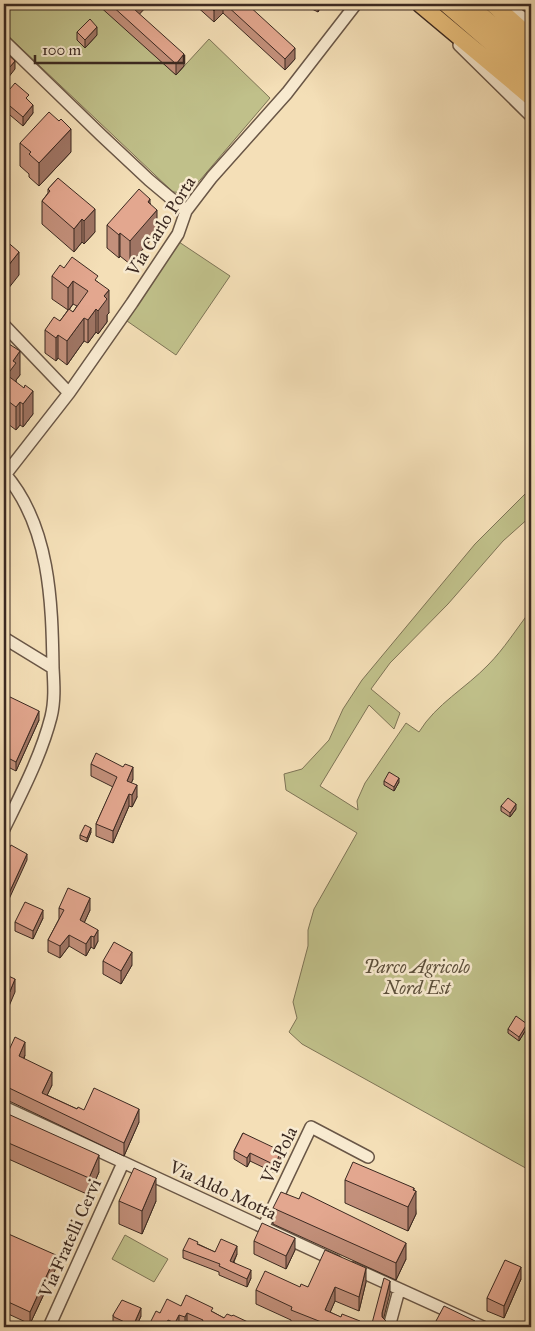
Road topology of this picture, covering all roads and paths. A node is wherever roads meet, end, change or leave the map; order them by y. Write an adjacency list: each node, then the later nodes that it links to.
1 (356, 4): 14 (street, Via Carlo Porta)
2 (420, 4): 12 (highway); 13 (street)
3 (446, 4): 11 (highway)
4 (468, 4): 10 (highway)
5 (493, 4): 8 (highway)
6 (505, 4): 7 (street)
7 (531, 24)
8 (531, 38)
9 (4, 42): 14 (street)
10 (531, 58)
11 (531, 78)
12 (531, 97)
13 (531, 116)
14 (186, 211): 16 (street, Via Carlo Porta)
15 (4, 326): 16 (street)
16 (69, 393): 17 (street, Via Carlo Porta)
17 (5, 474): 19 (street)
18 (4, 638): 19 (street)
19 (53, 668): 20 (street)
20 (4, 829)
21 (4, 1107): 23 (street, Via Aldo Motta)
22 (368, 1157): 24 (street, Via Pola)
23 (123, 1162): 24 (street, Via Aldo Motta); 26 (street, Via Fratelli Cervi)
24 (263, 1228): 25 (street, Via Aldo Motta)
25 (399, 1290): 27 (street); 28 (street, Via Aldo Motta)
26 (50, 1327)
27 (389, 1327)
28 (483, 1327)

